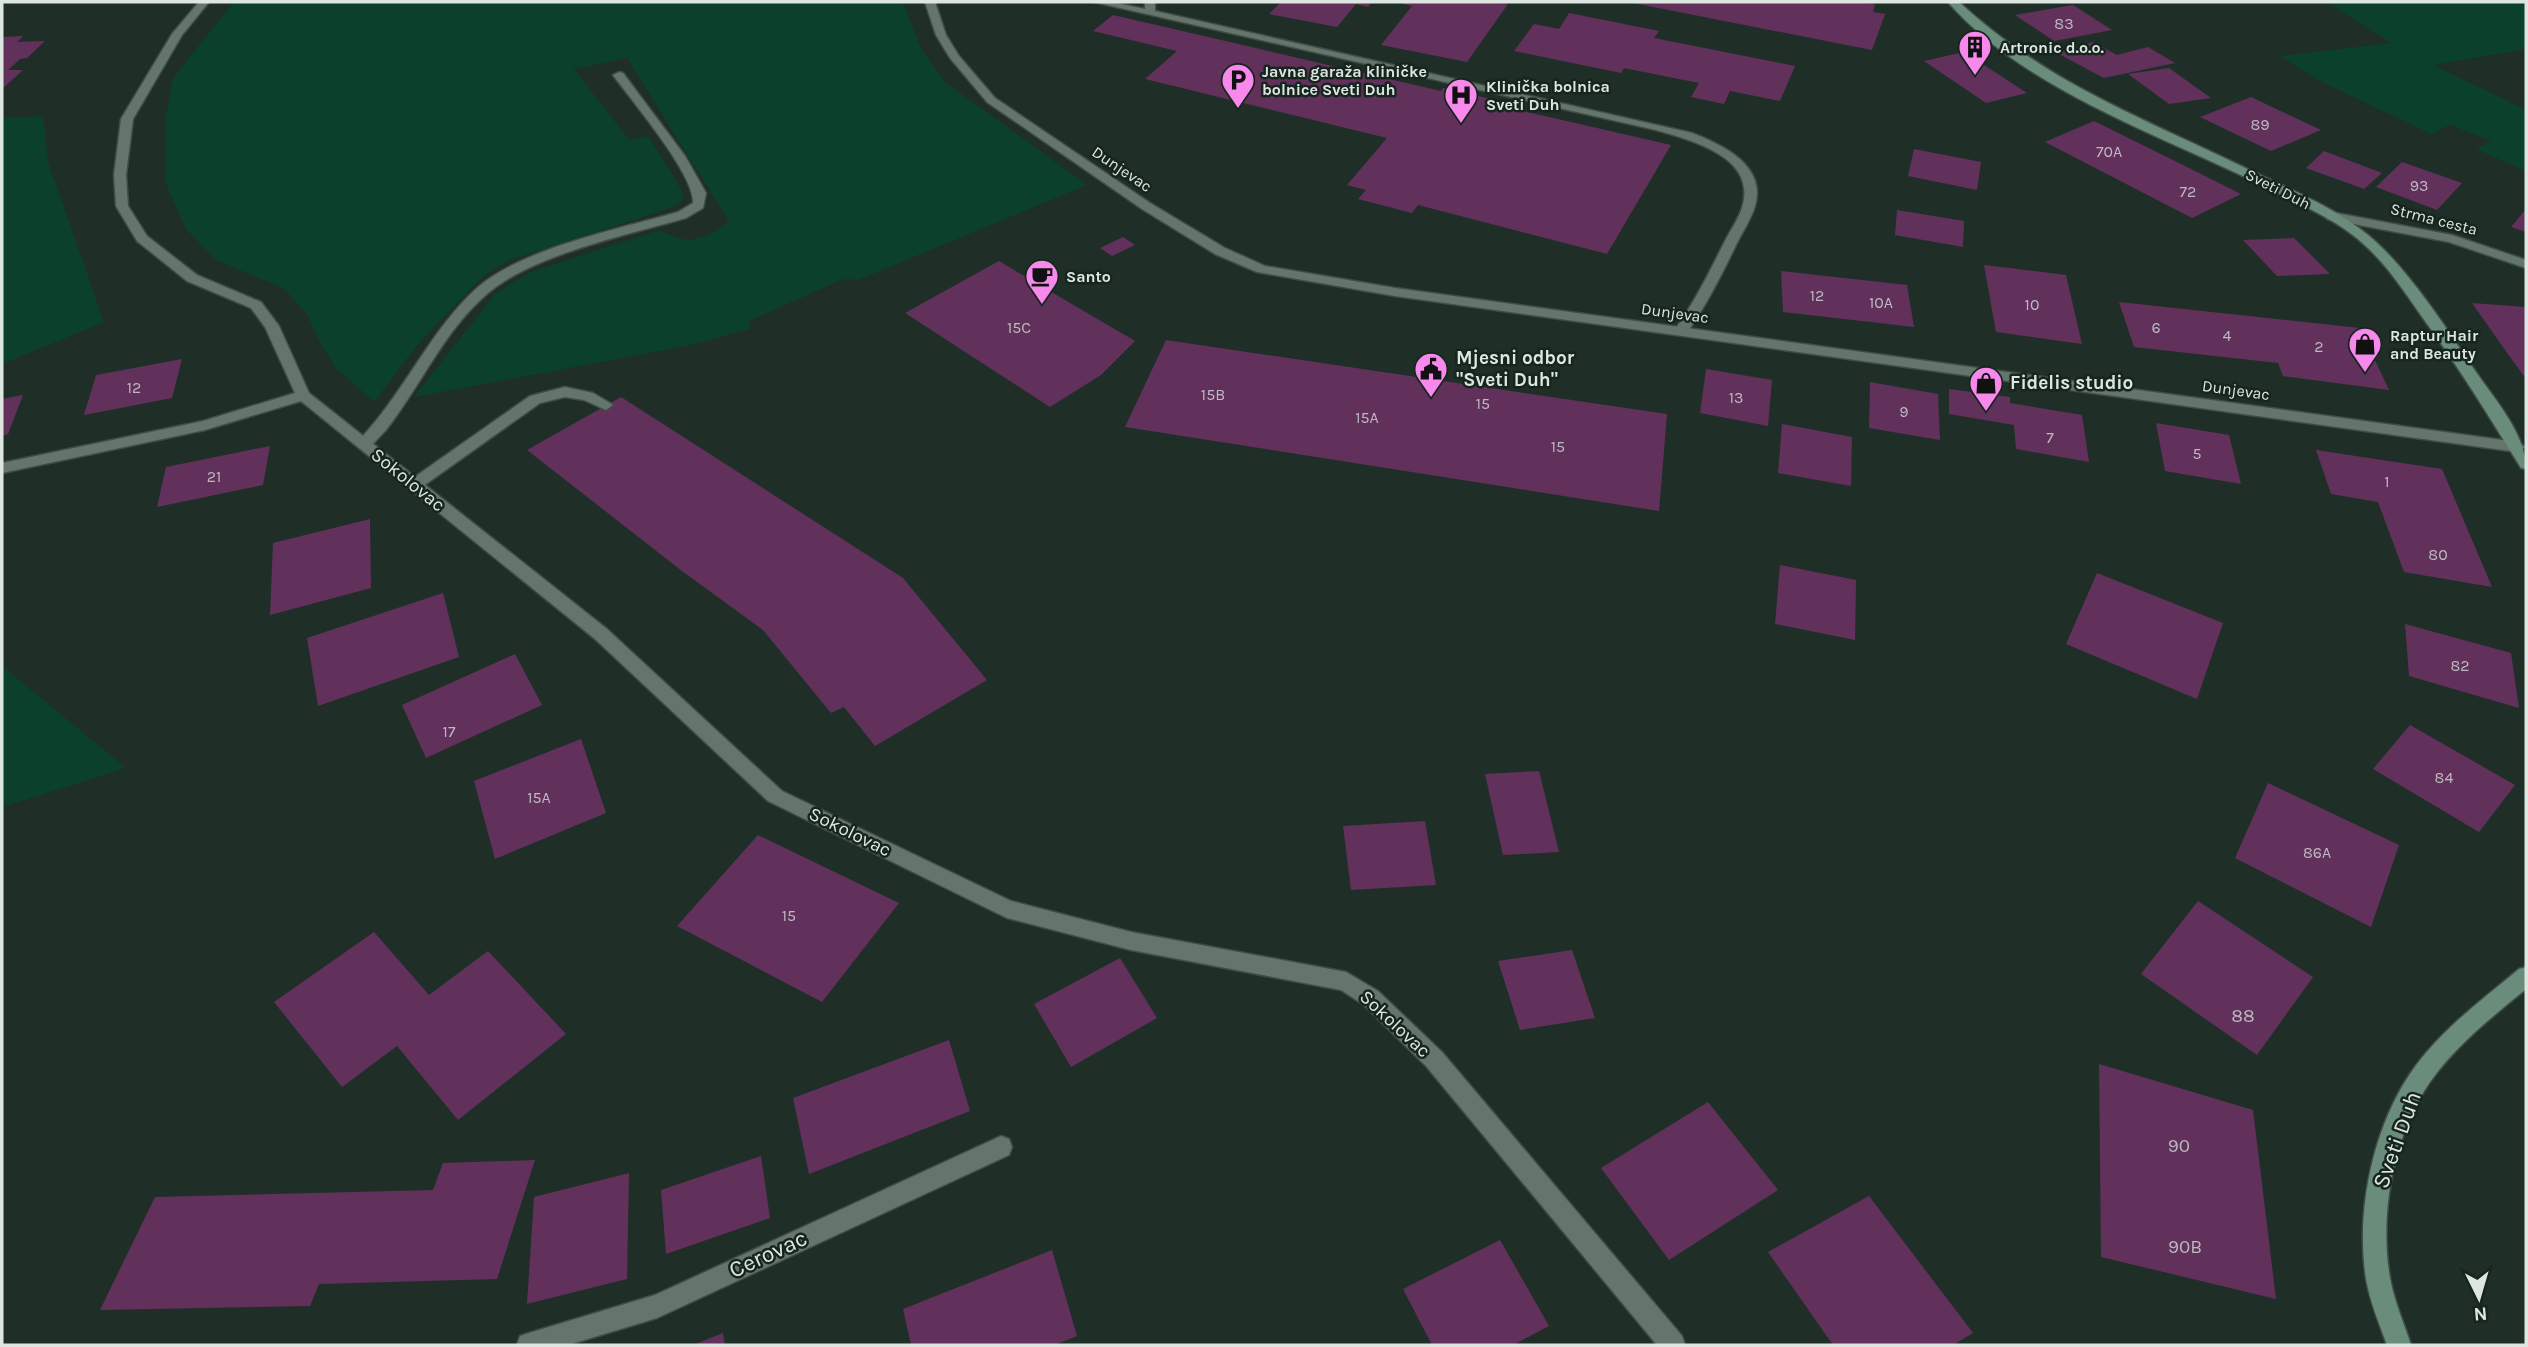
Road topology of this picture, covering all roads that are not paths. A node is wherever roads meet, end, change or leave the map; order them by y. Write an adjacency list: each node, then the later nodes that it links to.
1 (204, 2): 10 (street)
2 (1099, 2): 5 (street)
3 (1953, 2): 7 (main road, Sveti Duh)
4 (931, 7): 9 (street, Dunjevac)
5 (1150, 7): 9 (street)
6 (619, 75): 12 (street)
7 (2331, 216): 8 (street, Strma cesta); 13 (main road, Sveti Duh)
8 (2526, 264)
9 (1681, 331): 13 (street, Dunjevac)
10 (303, 395): 12 (street, Sokolovac); 15 (street)
11 (606, 405): 16 (street)
12 (364, 444): 16 (street, Sokolovac)
13 (2517, 447): 14 (main road, Sveti Duh)
14 (2526, 464)
15 (2, 468)
16 (414, 485): 20 (street, Sokolovac)
17 (2526, 976): 21 (main road, Sveti Duh)
18 (1002, 1147): 19 (street, Cerovac)
19 (528, 1345)
20 (1673, 1345)
21 (2399, 1345)

